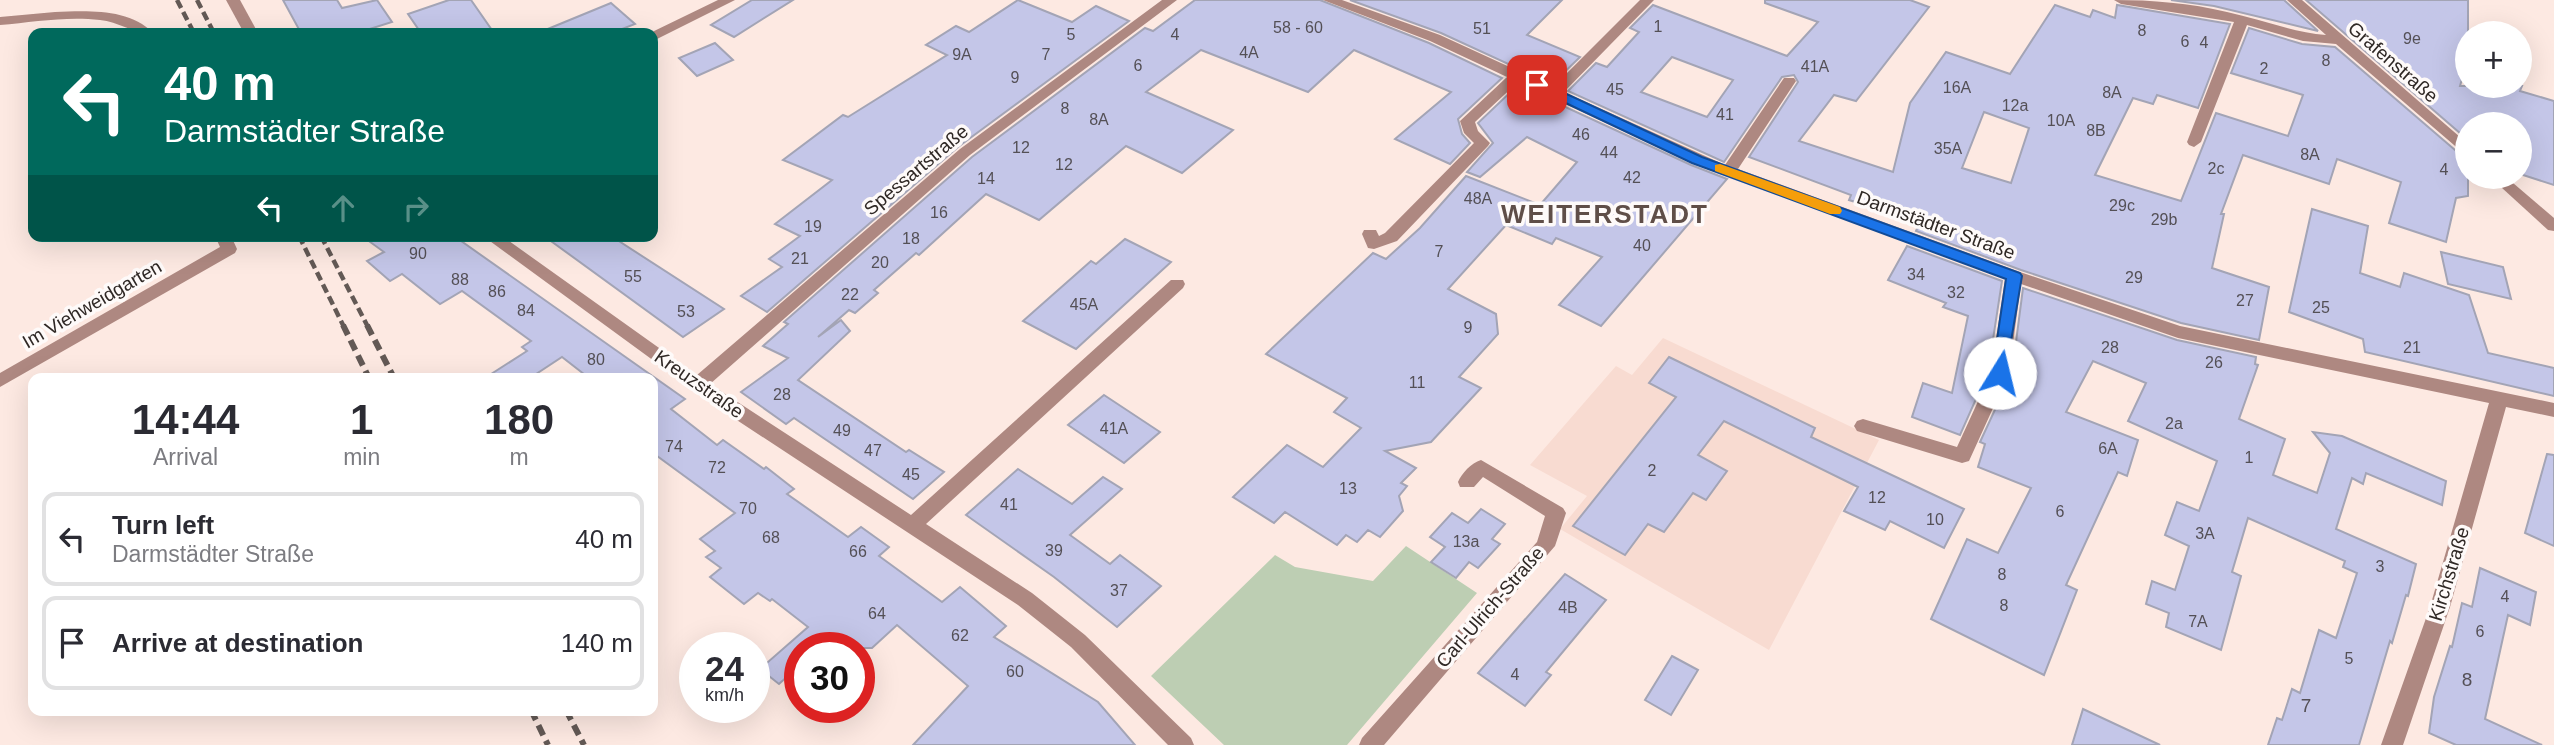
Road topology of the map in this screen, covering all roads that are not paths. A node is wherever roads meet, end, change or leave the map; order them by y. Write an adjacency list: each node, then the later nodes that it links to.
1 (233, 0): 11 (street)
2 (728, 0): 12 (street)
3 (1170, 0): 28 (street, Spessartstraße)
4 (1330, 0): 14 (street, Darmstädter Straße)
5 (1647, 0): 16 (street)
6 (2121, 0): 8 (street)
7 (2294, 0): 13 (street, Grafenstraße)
8 (2242, 20): 13 (street); 18 (street)
9 (0, 21): 10 (street)
10 (139, 28)
11 (248, 28)
12 (658, 35)
13 (2337, 40): 17 (street, Grafenstraße)
14 (1518, 75): 16 (street, Darmstädter Straße); 22 (street)
15 (1789, 81): 19 (street)
16 (1555, 93): 19 (street, Darmstädter Straße)
17 (2455, 141)
18 (2194, 142)
19 (1729, 171): 25 (street, Darmstädter Straße)
20 (2511, 189): 21 (street)
21 (2554, 226)
22 (1370, 234)
23 (226, 242): 27 (street, Im Viehweidgarten)
24 (499, 242): 28 (street, Kreuzstraße)
25 (2014, 276): 29 (street, Darmstädter Straße); 31 (street)
26 (1177, 284): 33 (street)
27 (0, 381)
28 (698, 384): 33 (street, Kreuzstraße)
29 (2499, 400): 30 (street, Darmstädter Straße); 36 (street, Kirchstraße)
30 (2554, 411)
31 (1863, 426)
32 (1467, 482): 35 (street, Carl-Ulrich-Straße)
33 (912, 525): 34 (street, Kreuzstraße)
34 (1183, 745)
35 (1370, 745)
36 (2392, 745)

